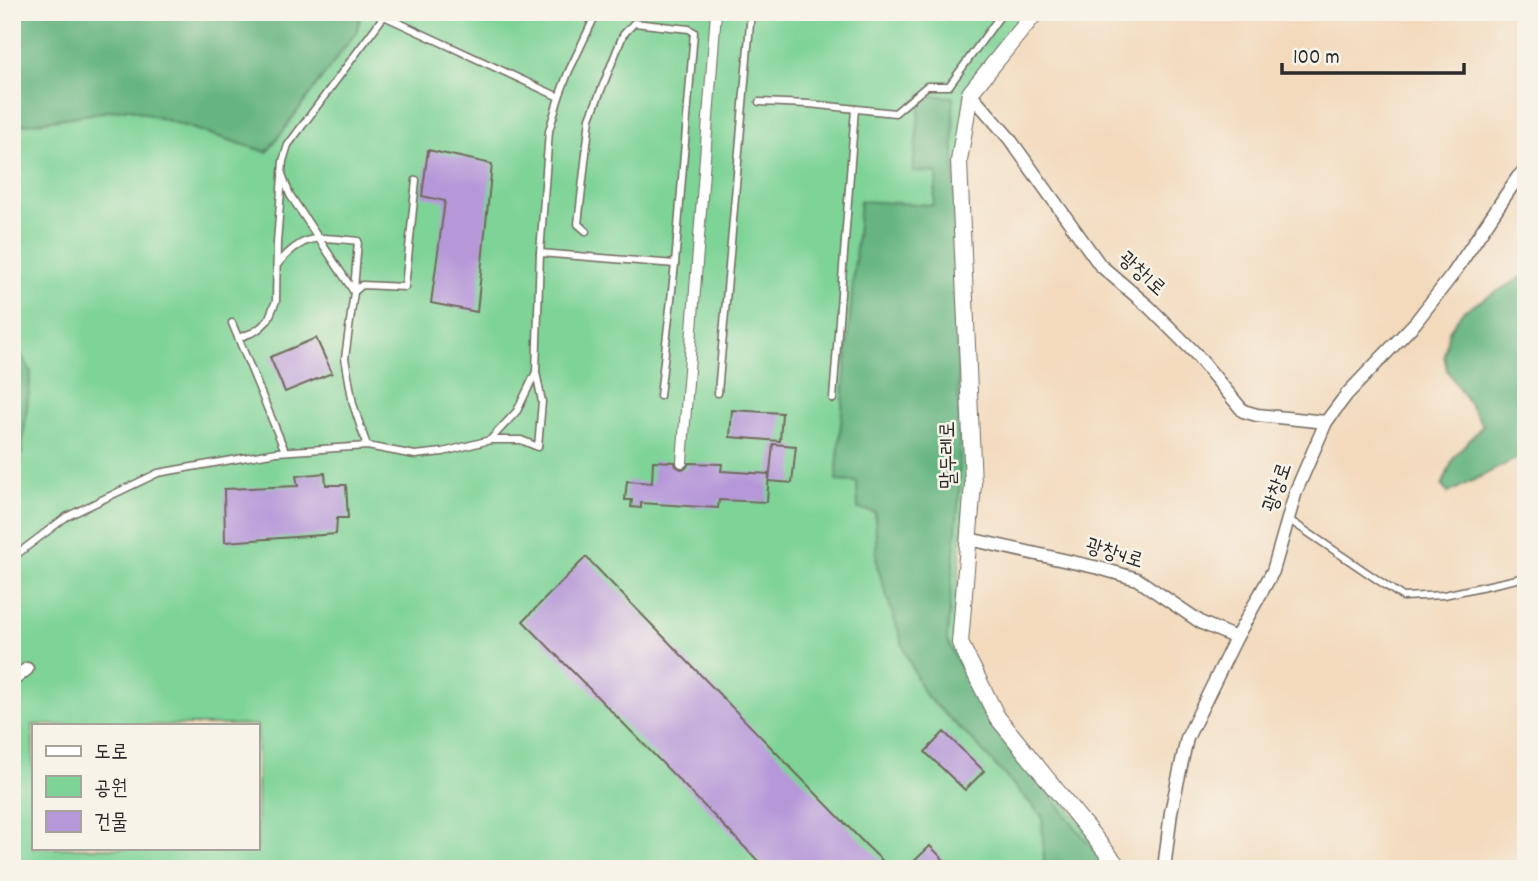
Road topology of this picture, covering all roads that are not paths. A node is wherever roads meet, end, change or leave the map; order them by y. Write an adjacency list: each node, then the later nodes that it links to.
1 (597, 12): 8 (lane)
2 (716, 12): 30 (street)
3 (751, 12): 23 (lane)
4 (1003, 12): 10 (lane)
5 (1036, 12): 7 (street, 말두레로)
6 (384, 14): 8 (lane); 12 (lane)
7 (970, 93): 26 (street, 광창1로); 32 (street, 말두레로)
8 (559, 96): 16 (lane)
9 (759, 102): 10 (lane)
10 (855, 109): 25 (lane)
11 (1526, 169): 26 (street, 광창로)
12 (282, 174): 15 (lane); 18 (lane)
13 (416, 180): 19 (lane)
14 (586, 231): 17 (lane)
15 (319, 237): 18 (lane); 19 (lane); 19 (lane)
16 (540, 253): 17 (lane); 22 (lane)
17 (675, 264): 24 (lane)
18 (276, 265): 21 (lane)
19 (354, 292): 28 (lane)
20 (232, 323): 21 (lane)
21 (238, 338): 29 (lane)
22 (536, 372): 27 (lane); 27 (lane)
23 (718, 393)
24 (660, 396)
25 (834, 398)
26 (1326, 422): 31 (street, 광창로)
27 (490, 440): 28 (lane)
28 (367, 446): 29 (lane)
29 (285, 451): 33 (lane)
30 (682, 462)
31 (1288, 519): 34 (lane); 35 (street, 광창로)
32 (969, 539): 35 (street, 광창4로); 38 (street, 말두레로)
33 (12, 558)
34 (1526, 577)
35 (1236, 638): 39 (street, 광창로)
36 (27, 669): 37 (street)
37 (12, 681)
38 (1120, 869)
39 (1164, 869)

